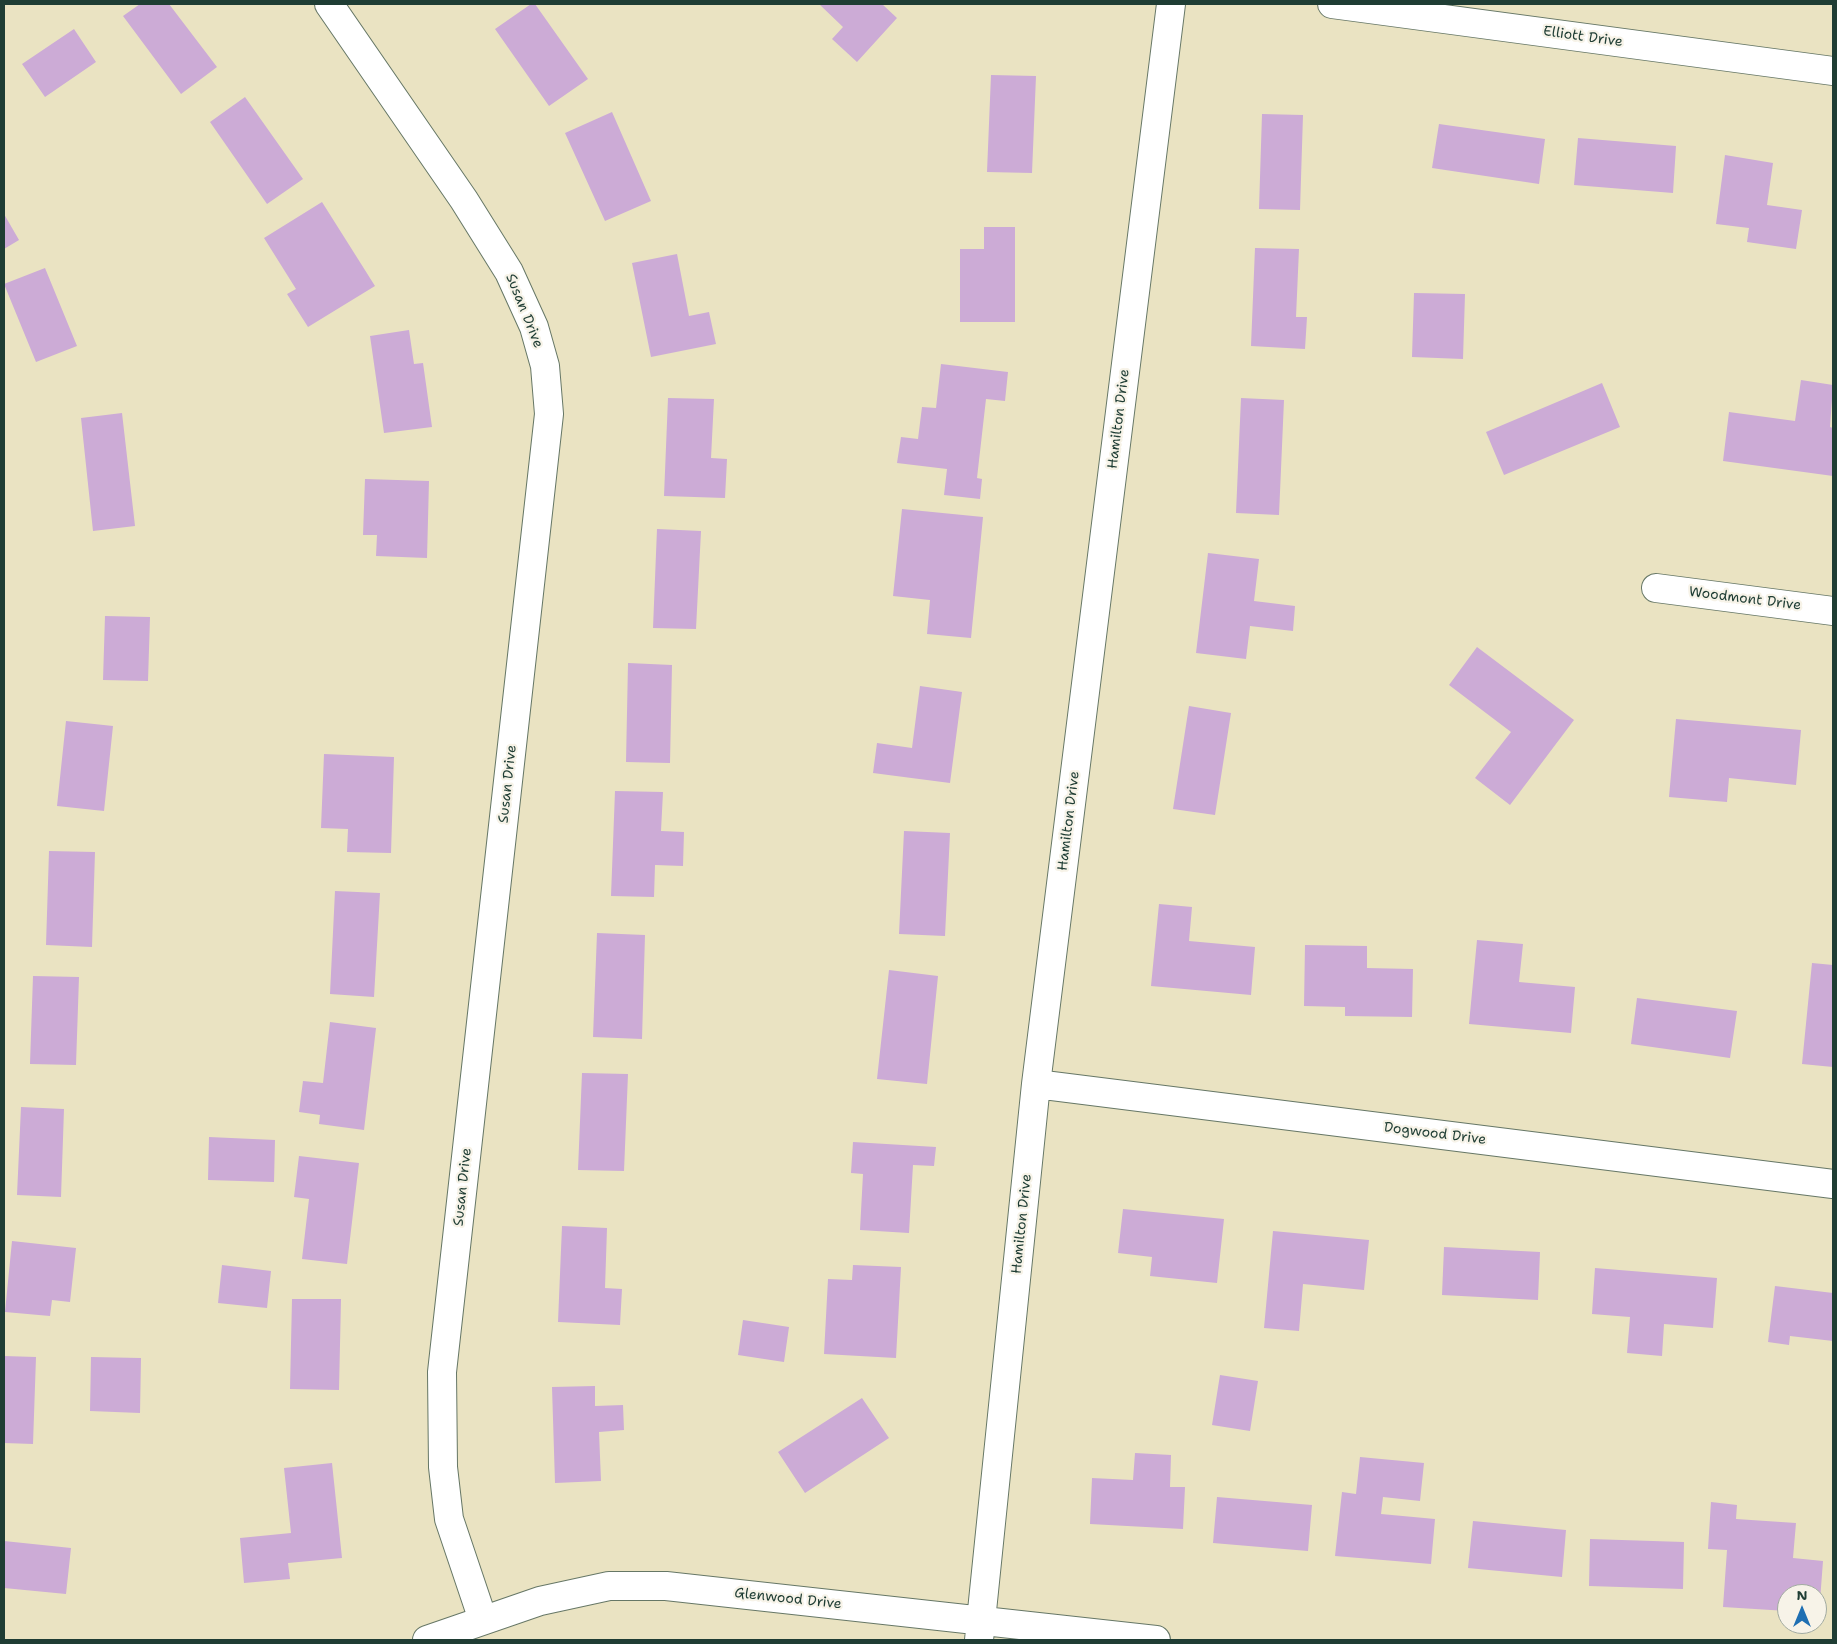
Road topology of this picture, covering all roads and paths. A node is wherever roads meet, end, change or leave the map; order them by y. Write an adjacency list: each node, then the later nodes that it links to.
1 (329, 4): 9 (street, Susan Drive)
2 (1171, 4): 7 (street, Hamilton Drive)
3 (1332, 4): 4 (street, Elliott Drive)
4 (1833, 71)
5 (1656, 588): 6 (street, Woodmont Drive)
6 (1833, 610)
7 (1036, 1084): 8 (street, Dogwood Drive); 10 (street, Hamilton Drive)
8 (1833, 1184)
9 (483, 1620): 10 (street, Glenwood Drive); 11 (street, Glenwood Drive)
10 (980, 1630): 12 (street, Glenwood Drive)
11 (427, 1640)
12 (1156, 1640)

